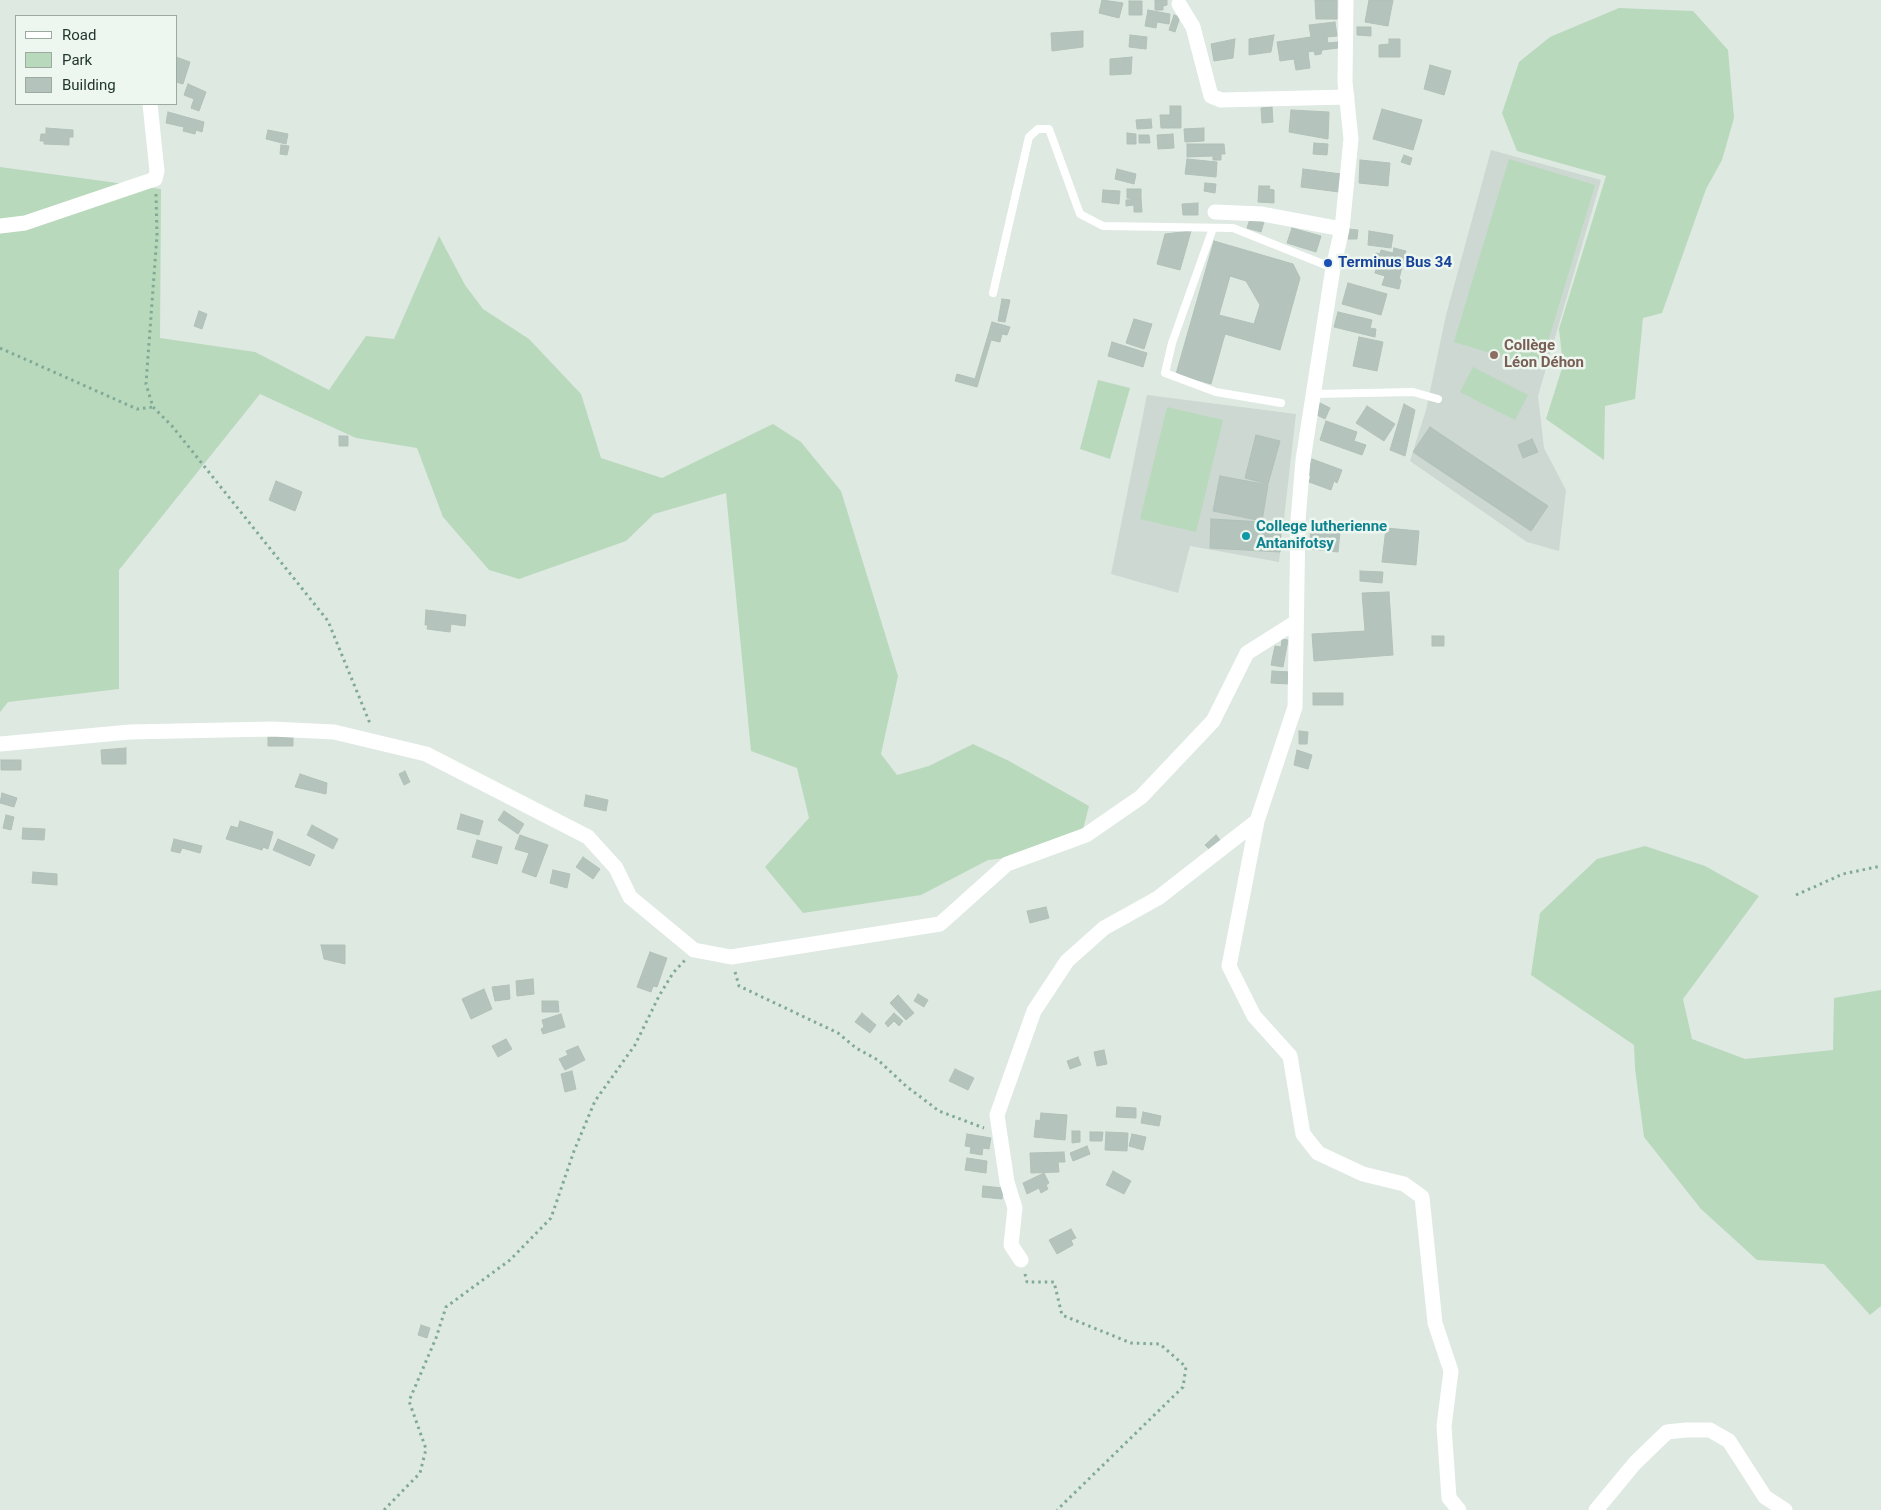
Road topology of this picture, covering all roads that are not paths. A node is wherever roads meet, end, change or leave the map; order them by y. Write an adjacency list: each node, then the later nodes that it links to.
1 (1346, 0): 3 (street)
2 (1179, 4): 3 (street)
3 (1347, 98): 8 (street)
4 (150, 105): 6 (street)
5 (1215, 212): 8 (street)
6 (0, 226)
7 (1213, 228): 9 (lane); 10 (lane); 13 (lane)
8 (1342, 229): 9 (street)
9 (1333, 268): 11 (street)
10 (993, 293)
11 (1314, 394): 12 (lane); 14 (street)
12 (1438, 399)
13 (1281, 403)
14 (1296, 622): 15 (street); 16 (street)
15 (0, 744)
16 (1257, 821): 17 (street); 18 (street)
17 (1021, 1260)
18 (1459, 1510)
19 (1596, 1510): 20 (street)
20 (1785, 1510)

